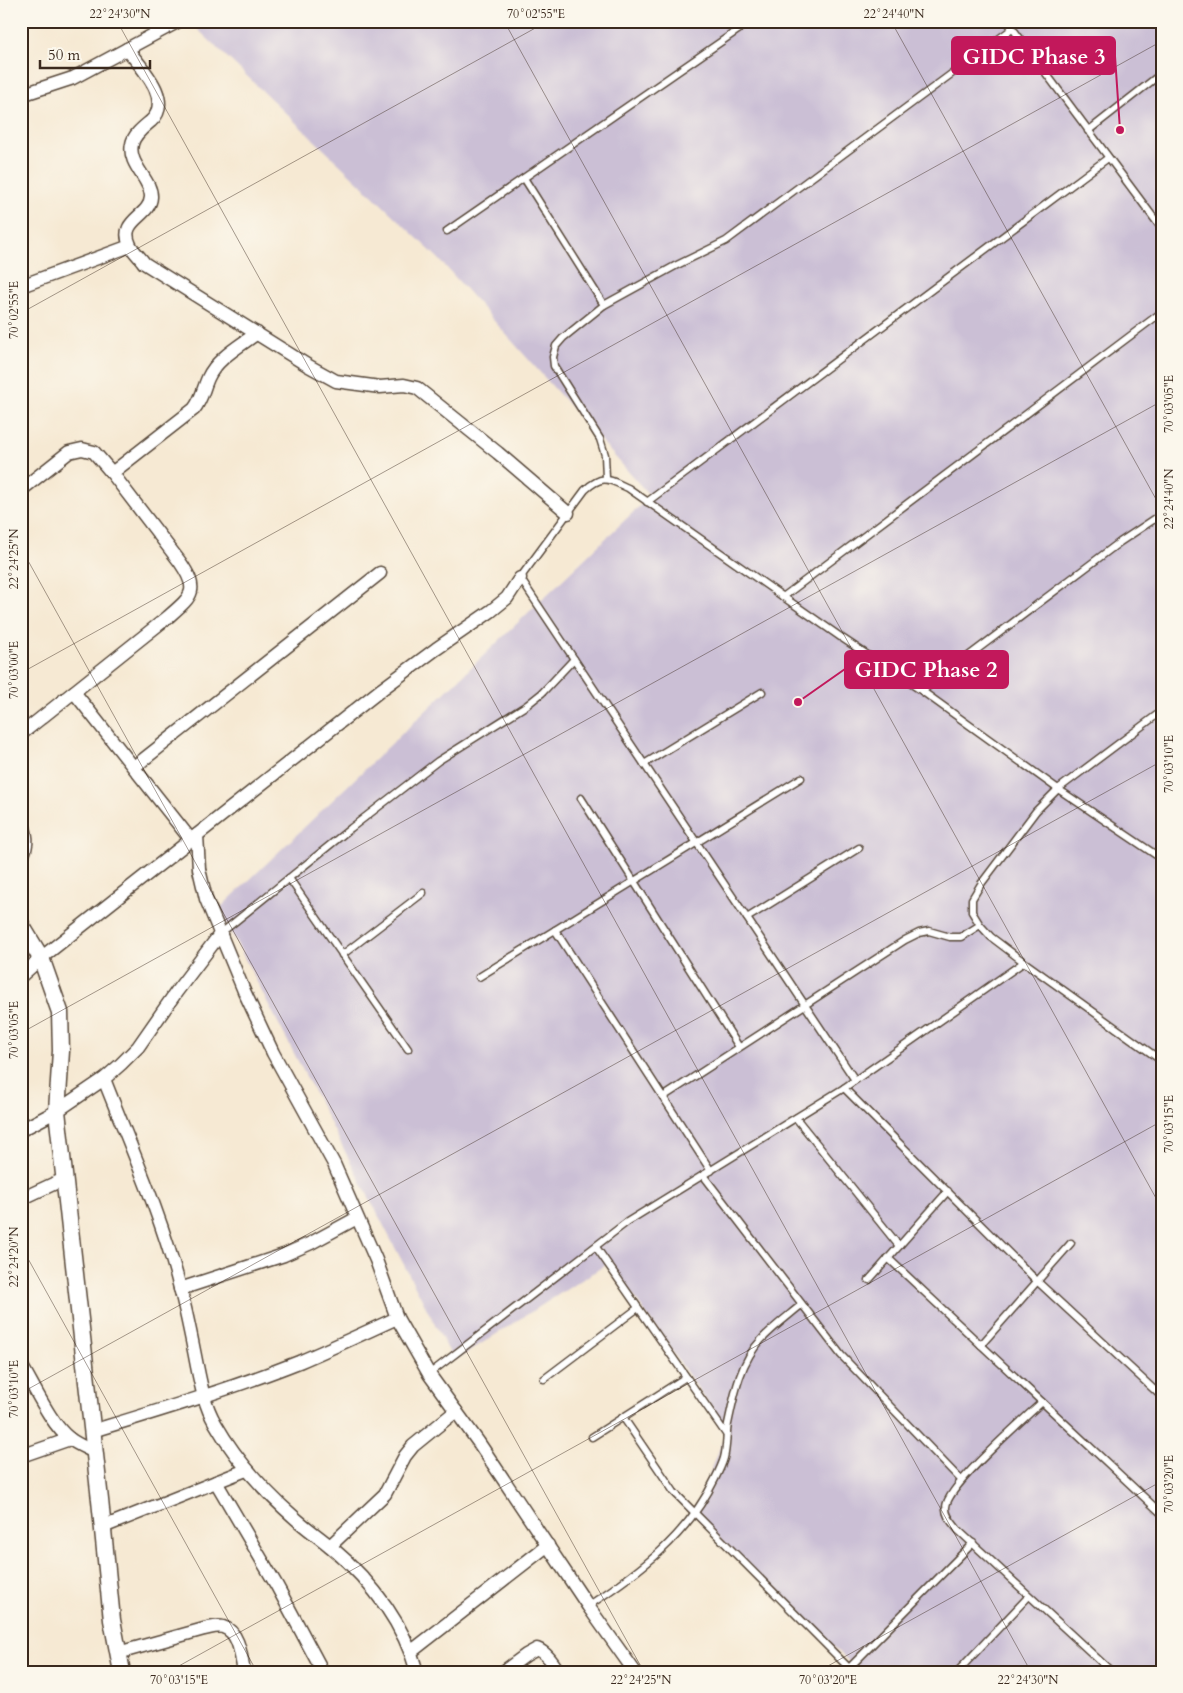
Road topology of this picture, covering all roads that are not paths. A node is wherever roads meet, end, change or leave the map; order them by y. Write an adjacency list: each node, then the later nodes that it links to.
1 (179, 21): 5 (street)
2 (751, 21): 10 (lane)
3 (1007, 21): 4 (lane)
4 (1012, 29): 8 (lane); 15 (lane)
5 (128, 49): 7 (street); 13 (street)
6 (1162, 74): 8 (lane)
7 (21, 95)
8 (1088, 131): 9 (lane)
9 (1108, 158): 11 (lane); 21 (lane)
10 (524, 178): 12 (lane); 15 (lane)
11 (1162, 229)
12 (447, 231)
13 (130, 246): 14 (street); 17 (street)
14 (21, 286)
15 (604, 305): 19 (lane)
16 (1162, 312): 26 (lane)
17 (257, 333): 18 (street); 22 (street)
18 (112, 473): 20 (street); 29 (street)
19 (606, 478): 21 (lane); 22 (lane)
20 (21, 490)
21 (647, 502): 26 (lane)
22 (568, 513): 25 (lane)
23 (1162, 514): 28 (lane)
24 (380, 573): 34 (street)
25 (520, 578): 27 (lane); 39 (street)
26 (783, 597): 28 (lane)
27 (574, 659): 33 (lane); 44 (lane)
28 (922, 690): 36 (lane)
29 (74, 692): 32 (street); 34 (street)
30 (762, 692): 33 (lane)
31 (1162, 711): 36 (lane)
32 (21, 734)
33 (644, 764): 40 (lane)
34 (134, 767): 39 (street)
35 (801, 778): 40 (lane)
36 (1058, 789): 43 (lane); 48 (lane)
37 (580, 798): 45 (lane)
38 (21, 818): 42 (street)
39 (194, 837): 51 (street); 53 (street)
40 (697, 843): 45 (lane); 47 (lane)
41 (859, 848): 47 (lane)
42 (21, 858)
43 (1162, 859)
44 (288, 878): 51 (lane); 52 (lane)
45 (634, 882): 50 (lane); 58 (lane)
46 (423, 893): 52 (lane)
47 (747, 918): 57 (lane)
48 (980, 924): 54 (lane); 57 (lane)
49 (21, 925): 53 (street)
50 (555, 930): 56 (lane); 64 (lane)
51 (221, 933): 61 (street); 73 (street)
52 (342, 955): 59 (lane)
53 (41, 958): 55 (street); 65 (street)
54 (1024, 962): 60 (lane); 62 (lane)
55 (21, 976)
56 (479, 977)
57 (804, 1004): 58 (lane); 62 (lane)
58 (739, 1047): 64 (lane)
59 (408, 1048)
60 (1162, 1061)
61 (104, 1079): 65 (street); 80 (street)
62 (855, 1080): 63 (lane)
63 (844, 1088): 66 (lane); 71 (lane)
64 (663, 1097): 68 (lane)
65 (57, 1111): 67 (street); 70 (street)
66 (796, 1118): 68 (lane); 75 (lane)
67 (21, 1130)
68 (710, 1170): 69 (lane)
69 (703, 1175): 76 (lane); 81 (lane)
70 (64, 1179): 72 (street); 94 (street)
71 (948, 1191): 75 (lane); 79 (lane)
72 (21, 1199)
73 (357, 1218): 80 (street); 83 (street)
74 (1071, 1243): 79 (lane)
75 (899, 1246): 77 (lane)
76 (596, 1247): 82 (lane); 86 (lane)
77 (888, 1258): 78 (lane); 84 (lane)
78 (869, 1280)
79 (1038, 1282): 84 (lane); 90 (lane)
80 (180, 1288): 89 (street)
81 (801, 1305): 95 (lane); 101 (lane)
82 (638, 1308): 87 (lane); 88 (lane)
83 (397, 1318): 86 (street); 89 (street)
84 (981, 1345): 91 (lane)
85 (21, 1364): 97 (street)
86 (428, 1374): 92 (street)
87 (686, 1376): 93 (lane); 95 (lane)
88 (544, 1380)
89 (204, 1397): 94 (street); 100 (street)
90 (1162, 1397)
91 (1042, 1402): 101 (lane); 104 (lane)
92 (456, 1411): 107 (street); 108 (street)
93 (623, 1417): 96 (lane); 103 (lane)
94 (92, 1431): 98 (street)
95 (726, 1434): 103 (lane)
96 (592, 1437)
97 (70, 1439): 98 (street); 99 (street)
98 (94, 1452): 105 (street)
99 (21, 1456)
100 (246, 1470): 102 (street); 108 (street)
101 (961, 1480): 106 (lane)
102 (216, 1482): 105 (street); 116 (street)
103 (695, 1514): 110 (lane); 113 (lane)
104 (1162, 1514)
105 (103, 1527): 112 (street)
106 (972, 1543): 109 (lane); 113 (lane)
107 (548, 1545): 110 (street); 111 (street)
108 (330, 1546): 111 (street)
109 (1030, 1596): 121 (lane); 122 (lane)
110 (588, 1606): 120 (street)
111 (412, 1651): 117 (street)
112 (118, 1653): 114 (street); 115 (street)
113 (851, 1670)
114 (122, 1672)
115 (244, 1672)
116 (323, 1672)
117 (417, 1672)
118 (504, 1672): 119 (street)
119 (559, 1672)
120 (634, 1672)
121 (957, 1672)
122 (1112, 1672)

